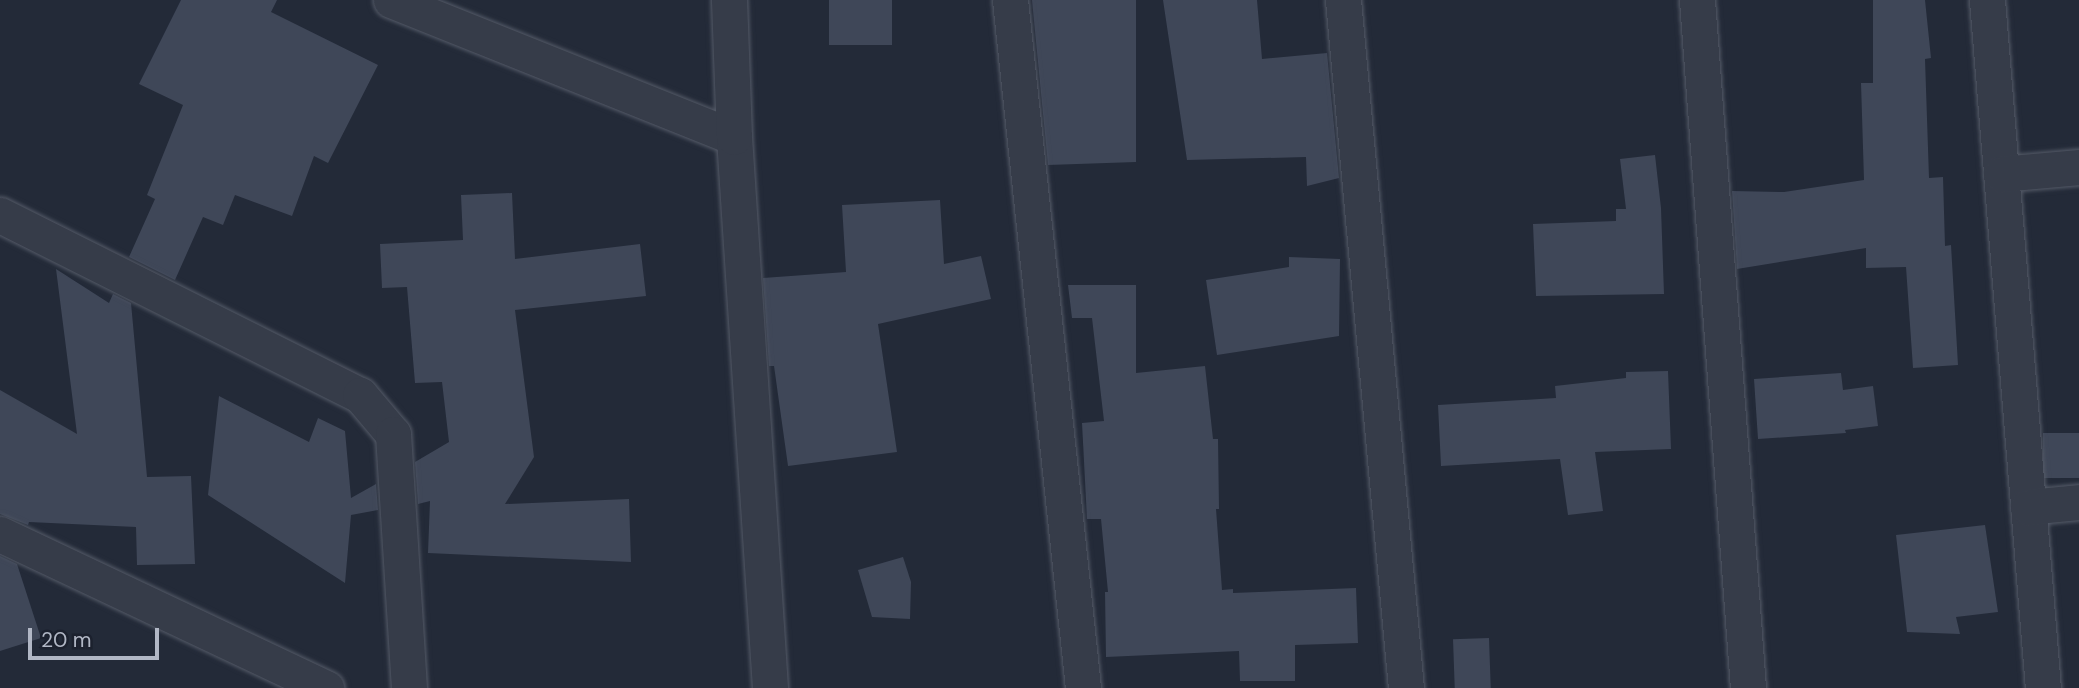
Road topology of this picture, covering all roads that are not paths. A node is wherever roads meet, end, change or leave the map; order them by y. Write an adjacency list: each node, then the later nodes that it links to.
1 (391, 0): 7 (street)
2 (729, 0): 7 (street)
3 (1010, 0): 17 (street)
4 (1343, 0): 18 (street)
5 (1697, 0): 19 (street)
6 (1987, 0): 9 (street)
7 (734, 136): 16 (street)
8 (2079, 167): 9 (street)
9 (2001, 174): 12 (street)
10 (0, 215): 15 (street)
11 (2079, 502): 12 (street)
12 (2028, 507): 20 (street)
13 (0, 534): 14 (street)
14 (326, 688)
15 (409, 688)
16 (770, 688)
17 (1083, 688)
18 (1406, 688)
19 (1748, 688)
20 (2043, 688)

